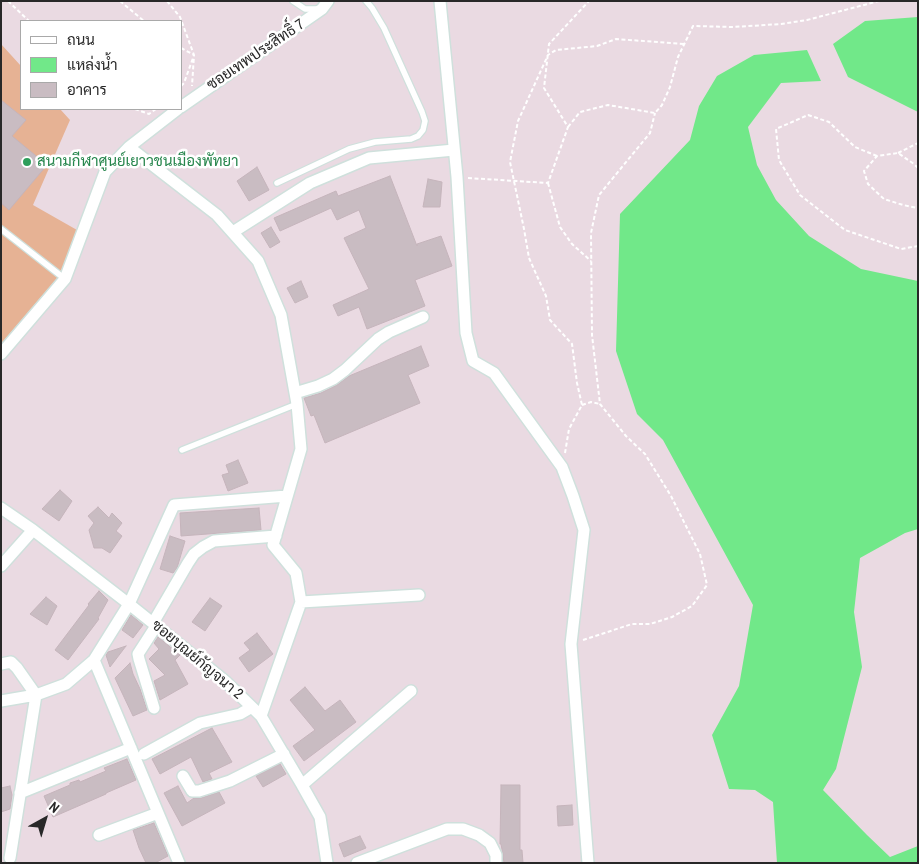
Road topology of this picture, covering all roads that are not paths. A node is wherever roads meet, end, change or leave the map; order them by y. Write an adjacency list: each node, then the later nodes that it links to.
1 (293, 1): 4 (lane)
2 (366, 1): 9 (lane)
3 (440, 1): 8 (street)
4 (325, 5): 5 (street, ซอยเทพประสิทธิ์ 7)
5 (182, 106)
6 (177, 110): 7 (street, ซอยเทพประสิทธิ์ 7)
7 (129, 147): 11 (street); 12 (street, ซอยเทพประสิทธิ์ 7)
8 (454, 150): 11 (street); 47 (street)
9 (277, 183)
10 (1, 230): 12 (lane)
11 (233, 232): 15 (street)
12 (65, 279): 14 (street, ซอยเทพประสิทธิ์ 7)
13 (423, 317): 15 (street)
14 (1, 354)
15 (296, 399): 16 (lane); 17 (street)
16 (182, 450)
17 (287, 496): 20 (street); 24 (street)
18 (1, 508): 19 (street, ซอยบุณย์กัญจนา 2)
19 (33, 530): 21 (street); 24 (street, ซอยบุณย์กัญจนา 2)
20 (276, 536): 23 (street); 25 (street)
21 (1, 566)
22 (419, 595): 23 (street)
23 (301, 602): 33 (street)
24 (129, 604): 25 (street, ซอยบุณย์กัญจนา 2); 26 (street)
25 (155, 624): 31 (street, ซอยบุณย์กัญจนา 2); 32 (street)
26 (94, 660): 29 (street); 34 (street)
27 (1, 664): 29 (street)
28 (411, 692): 38 (street)
29 (36, 695): 30 (street); 39 (street)
30 (1, 701)
31 (252, 707): 33 (street, ซอยบุณย์กัญจนา 2); 35 (street)
32 (154, 708)
33 (262, 716): 36 (street, ซอยบุณย์กัญจนา 2)
34 (131, 748): 39 (street); 40 (street)
35 (144, 754)
36 (284, 754): 37 (street); 38 (street, ซอยบุณย์กัญจนา 2)
37 (183, 776)
38 (302, 785): 44 (street, ซอยบุณย์กัญจนา 2)
39 (20, 793): 42 (street)
40 (158, 813): 41 (street); 43 (street)
41 (99, 835)
42 (10, 858)
43 (174, 861)
44 (327, 863)
45 (356, 863): 46 (street)
46 (496, 863)
47 (588, 863)

